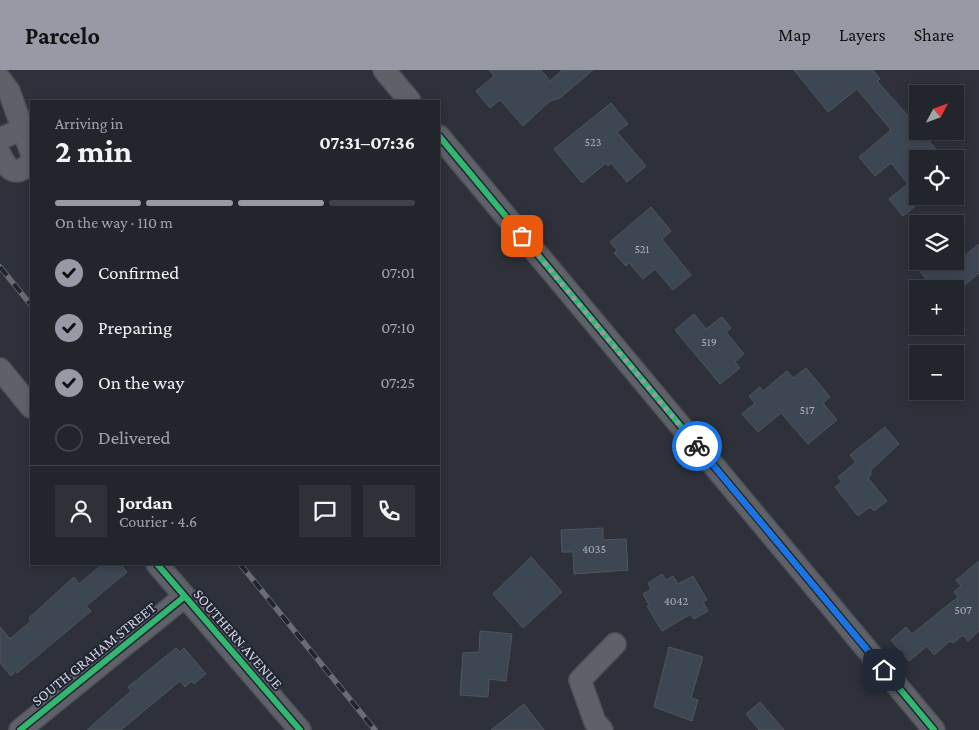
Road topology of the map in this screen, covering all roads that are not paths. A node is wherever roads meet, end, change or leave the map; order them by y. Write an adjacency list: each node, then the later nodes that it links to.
1 (384, 70): 3 (street)
2 (0, 79): 4 (street)
3 (409, 100)
4 (22, 129): 6 (street); 7 (street)
5 (440, 137): 18 (street)
6 (0, 139)
7 (30, 149)
8 (0, 154): 9 (street)
9 (30, 163)
10 (0, 369): 11 (street)
11 (30, 407)
12 (158, 565): 13 (street, SOUTHERN AVENUE)
13 (184, 597): 15 (street, SOUTH GRAHAM STREET); 16 (street, SOUTHERN AVENUE)
14 (615, 644): 17 (street)
15 (20, 730)
16 (300, 730)
17 (602, 730)
18 (934, 730)

